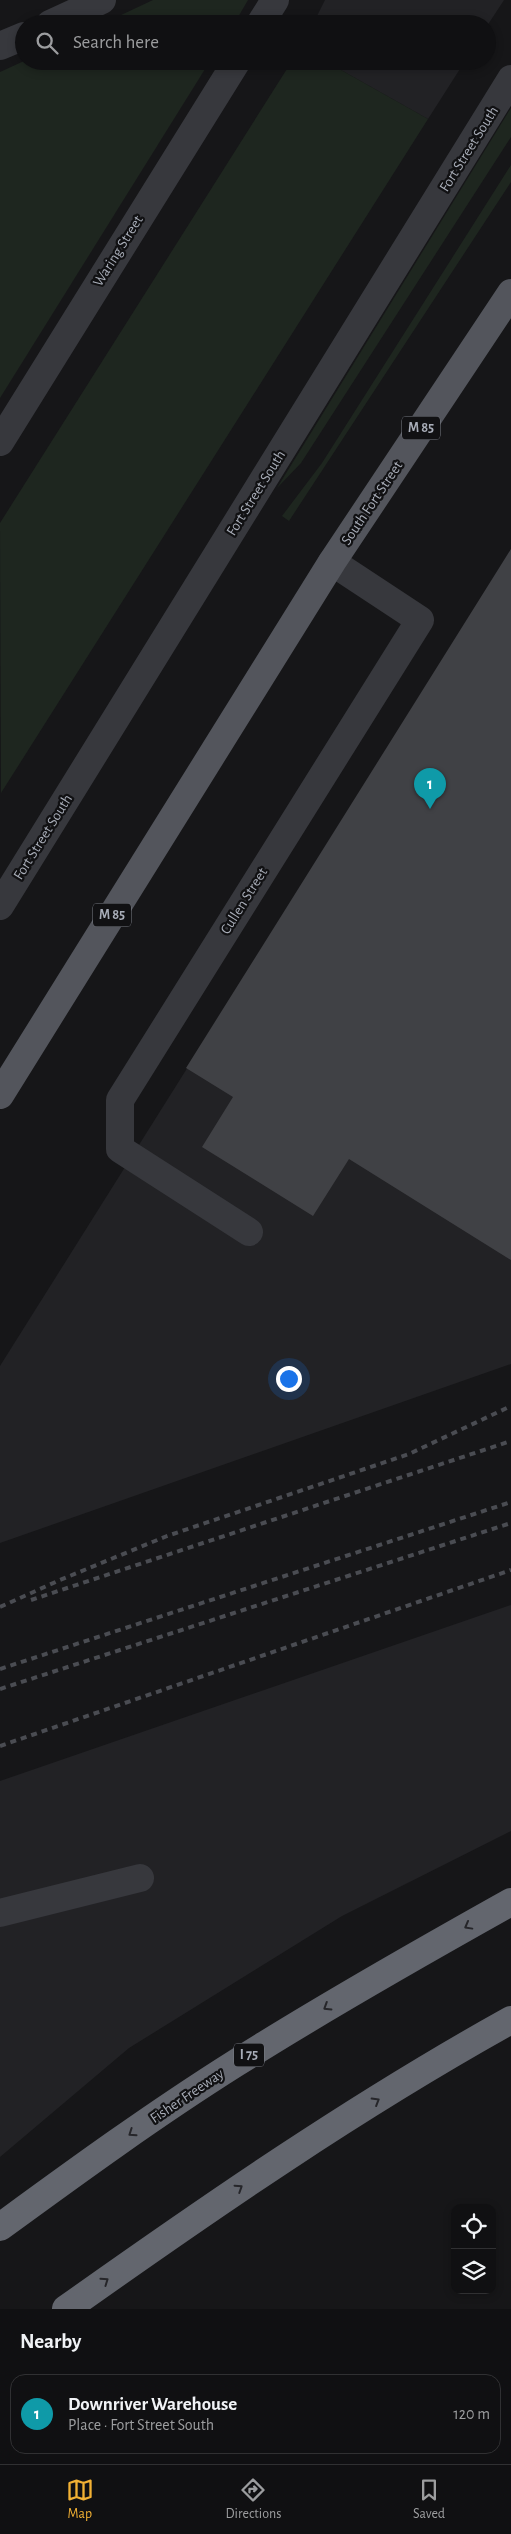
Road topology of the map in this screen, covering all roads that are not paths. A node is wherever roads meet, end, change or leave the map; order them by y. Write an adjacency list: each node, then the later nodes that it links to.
1 (102, 0): 3 (street)
2 (275, 0): 4 (street)
3 (70, 15)
4 (266, 15)
5 (15, 40): 6 (street)
6 (0, 46)
7 (231, 70): 10 (street, Waring Street)
8 (511, 80): 12 (street, Fort Street South)
9 (511, 293): 11 (main road, South Fort Street / M 85)
10 (0, 442)
11 (332, 562): 13 (main road, M 85); 14 (street, Cullen Street)
12 (0, 906)
13 (0, 1095)
14 (249, 1232)
15 (140, 1878): 17 (street)
16 (511, 1902): 19 (highway, Fisher Freeway / I 75, one-way to 19)
17 (0, 1913)
18 (511, 2020): 20 (highway, one-way to 18)
19 (0, 2226)
20 (66, 2309)

